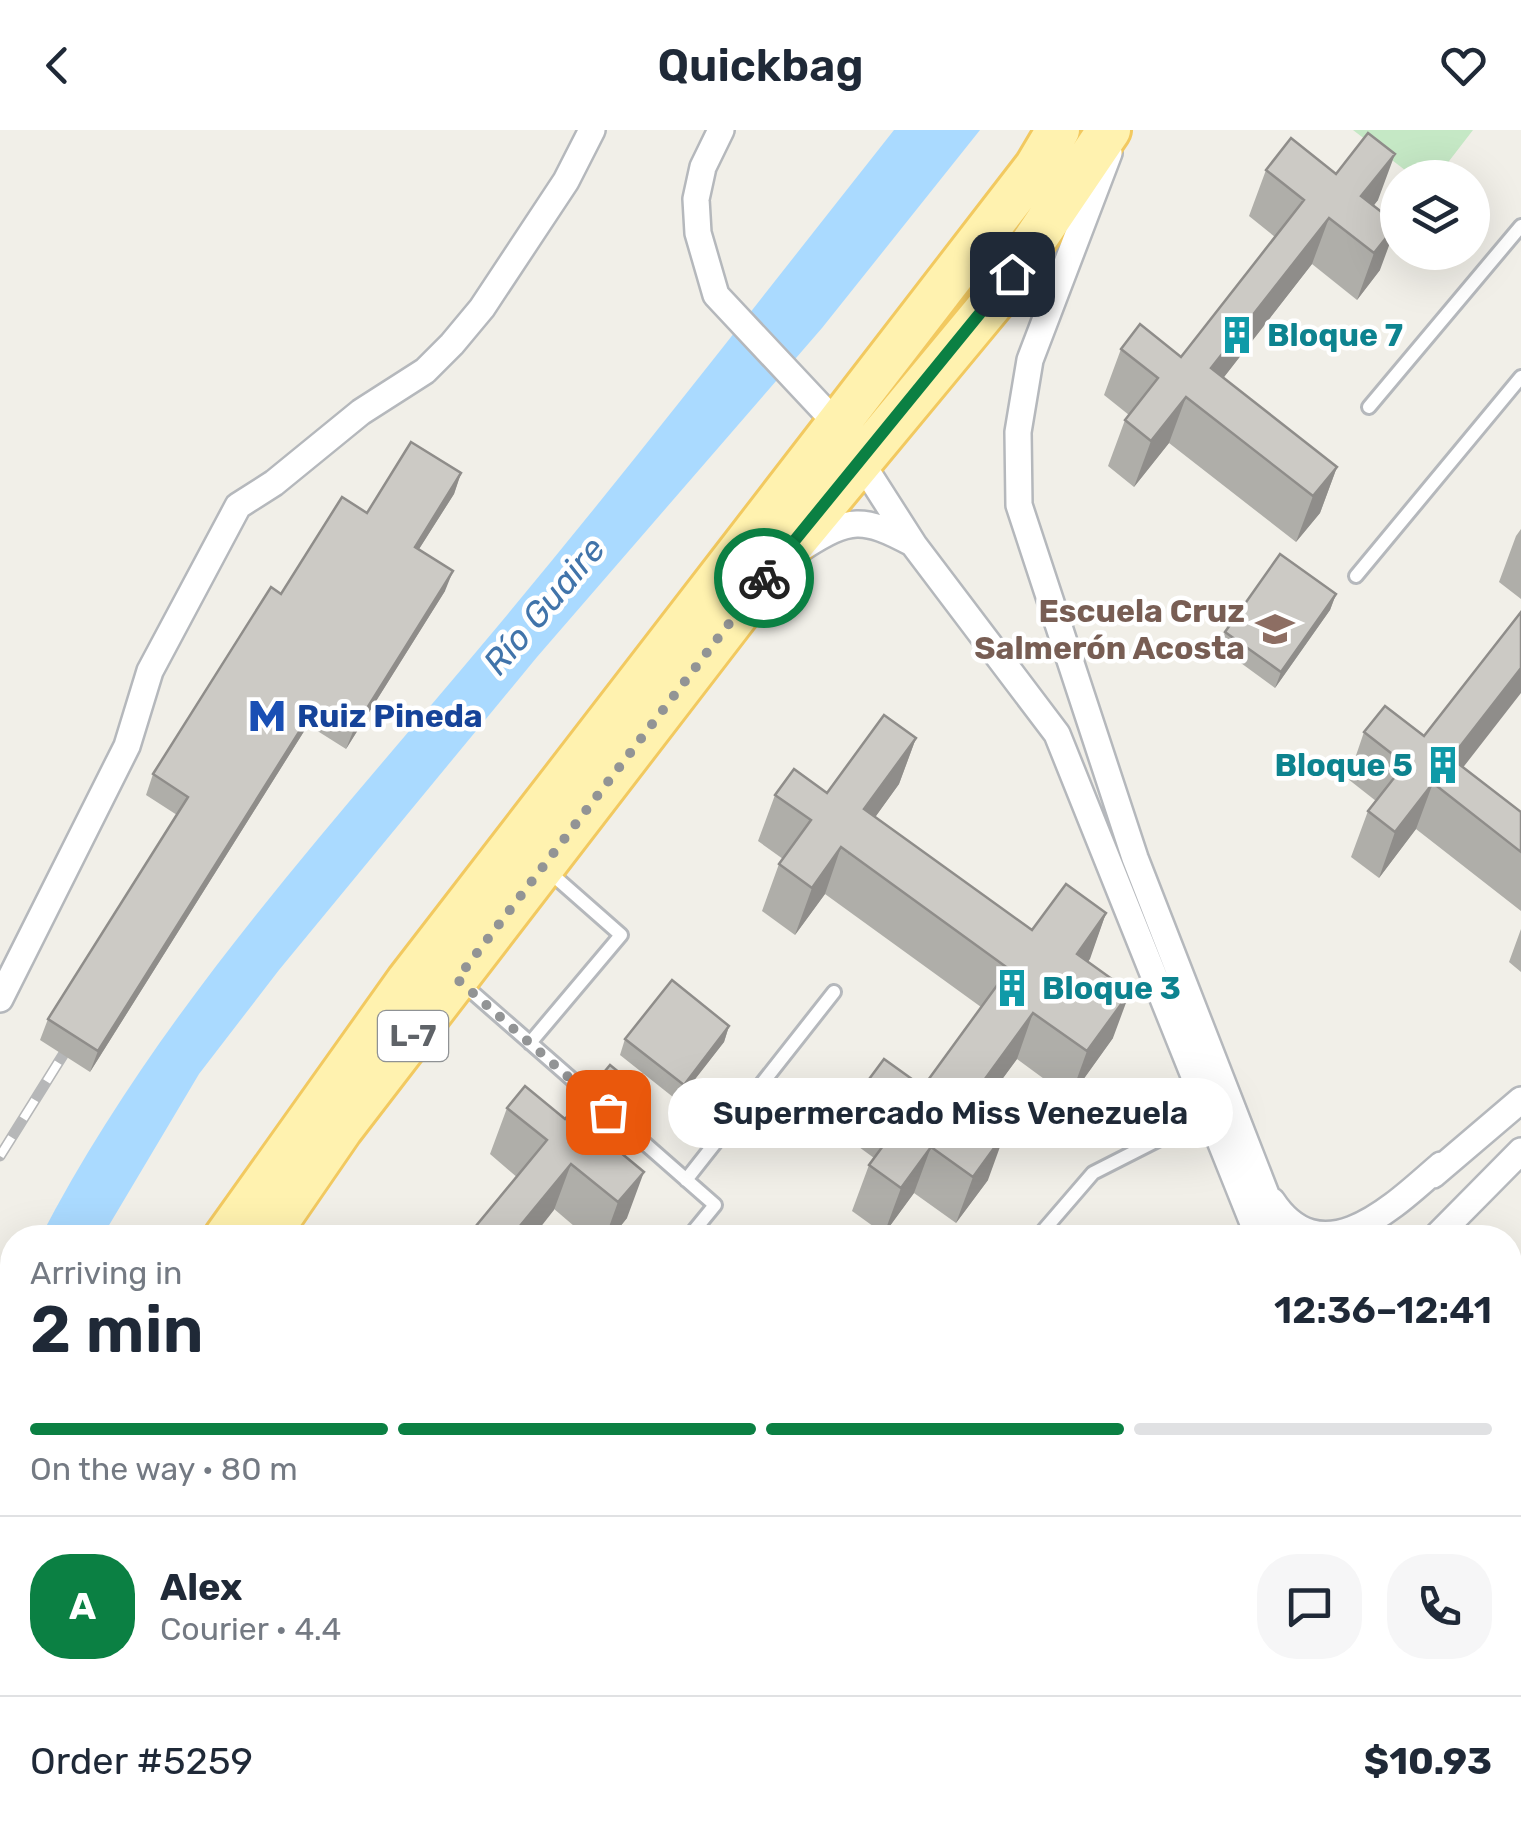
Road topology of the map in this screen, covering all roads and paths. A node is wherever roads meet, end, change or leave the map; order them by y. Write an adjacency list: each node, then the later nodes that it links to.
1 (592, 130): 17 (street)
2 (720, 130): 9 (street)
3 (1058, 130): 9 (main road, L-7)
4 (1109, 130): 10 (main road, L-7)
5 (1118, 130): 20 (street)
6 (1519, 232): 8 (lane)
7 (1521, 377): 13 (lane)
8 (1370, 407)
9 (836, 423): 10 (street); 25 (main road, L-7)
10 (862, 459): 11 (street); 12 (main road, L-7)
11 (914, 544): 12 (street); 20 (street)
12 (774, 566): 14 (main road, L-7)
13 (1356, 576)
14 (544, 868): 15 (main road, L-7); 18 (lane)
15 (457, 979): 18 (lane); 26 (main road, L-7)
16 (834, 992): 23 (lane)
17 (0, 999)
18 (530, 1043): 23 (lane)
19 (1521, 1100): 22 (street)
20 (1220, 1109): 24 (street); 28 (lane); 29 (street)
21 (1521, 1151): 34 (street)
22 (1441, 1165): 32 (street); 33 (street)
23 (686, 1180): 27 (lane)
24 (1261, 1185): 30 (street); 31 (street)
25 (233, 1225)
26 (275, 1225)
27 (699, 1225)
28 (1048, 1225)
29 (1255, 1225)
30 (1277, 1225)
31 (1298, 1225)
32 (1366, 1225)
33 (1393, 1225)
34 (1447, 1225)

